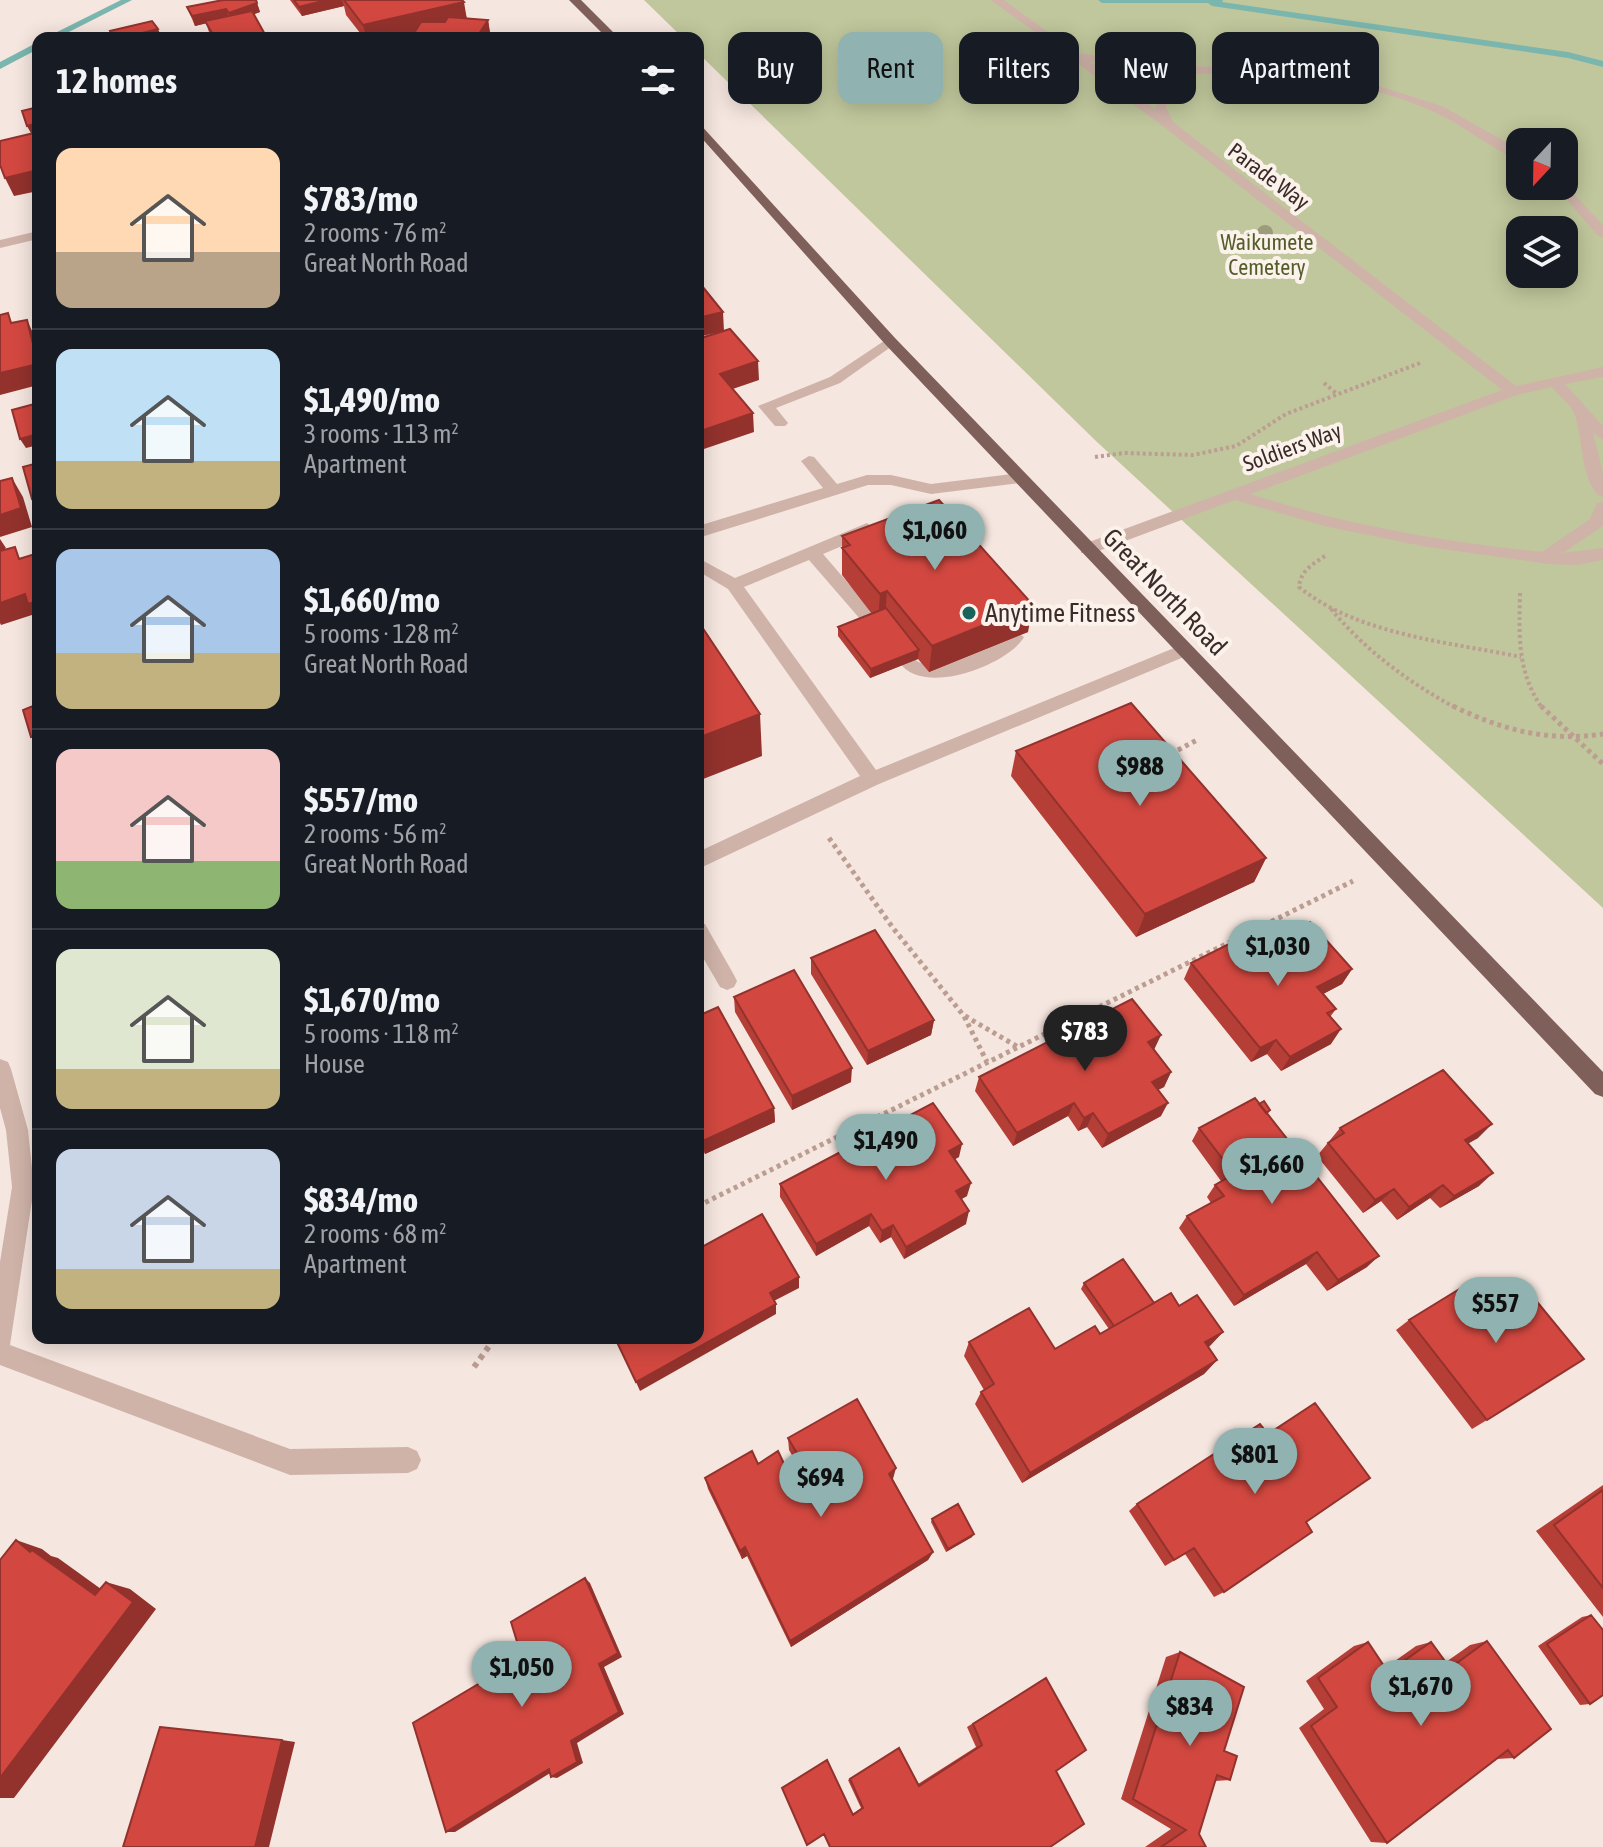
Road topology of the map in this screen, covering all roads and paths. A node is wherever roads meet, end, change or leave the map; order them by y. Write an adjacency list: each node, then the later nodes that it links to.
1 (575, 0): 3 (main road)
2 (997, 0): 4 (street, Parade Way)
3 (607, 32)
4 (1040, 32)
5 (1079, 61): 8 (street, Parade Way)
6 (1196, 70): 10 (street)
7 (1161, 104): 8 (street)
8 (1168, 124): 20 (street, Parade Way)
9 (704, 133): 15 (main road, Great North Road)
10 (1506, 147)
11 (1574, 200): 12 (street)
12 (1603, 233)
13 (32, 236): 14 (street)
14 (0, 244)
15 (890, 341): 23 (street); 27 (main road, Great North Road)
16 (1433, 360): 21 (path)
17 (1603, 372): 18 (street, Soldiers Way)
18 (1555, 382): 20 (street, Soldiers Way); 22 (street)
19 (1324, 383): 21 (path)
20 (1513, 391): 30 (street, Soldiers Way)
21 (1338, 394): 25 (path)
22 (1581, 411): 24 (street); 29 (street)
23 (780, 423)
24 (1603, 435)
25 (1095, 457)
26 (809, 461): 28 (street)
27 (1020, 478): 28 (street); 34 (main road, Great North Road)
28 (833, 490): 33 (street)
29 (1603, 492)
30 (1231, 493): 34 (street, Soldiers Way); 38 (street)
31 (1603, 507): 38 (street)
32 (878, 525): 36 (street)
33 (704, 530)
34 (1087, 549): 45 (main road, Great North Road)
35 (1337, 549): 42 (path)
36 (812, 552): 40 (street); 43 (street)
37 (1603, 554): 38 (street)
38 (1545, 558)
39 (704, 568): 40 (street)
40 (734, 585): 53 (street)
41 (1520, 593): 46 (path)
42 (1331, 609): 46 (path); 49 (path)
43 (873, 623)
44 (1015, 637): 47 (street)
45 (1185, 650): 53 (street); 63 (main road, Great North Road)
46 (1521, 657): 49 (path)
47 (909, 663)
48 (1603, 734): 49 (path)
49 (1572, 739): 52 (path)
50 (1197, 740): 51 (path)
51 (1178, 750)
52 (1603, 764)
53 (872, 779): 55 (street)
54 (822, 829): 59 (path)
55 (704, 858)
56 (1354, 881): 60 (path)
57 (704, 941): 58 (street)
58 (727, 981)
59 (964, 1016): 60 (path); 61 (path)
60 (1018, 1047): 61 (path)
61 (987, 1062): 64 (path)
62 (0, 1069): 65 (street)
63 (1603, 1087)
64 (704, 1203)
65 (0, 1339)
66 (491, 1344): 68 (path)
67 (0, 1353): 69 (street)
68 (474, 1367)
69 (408, 1460)

